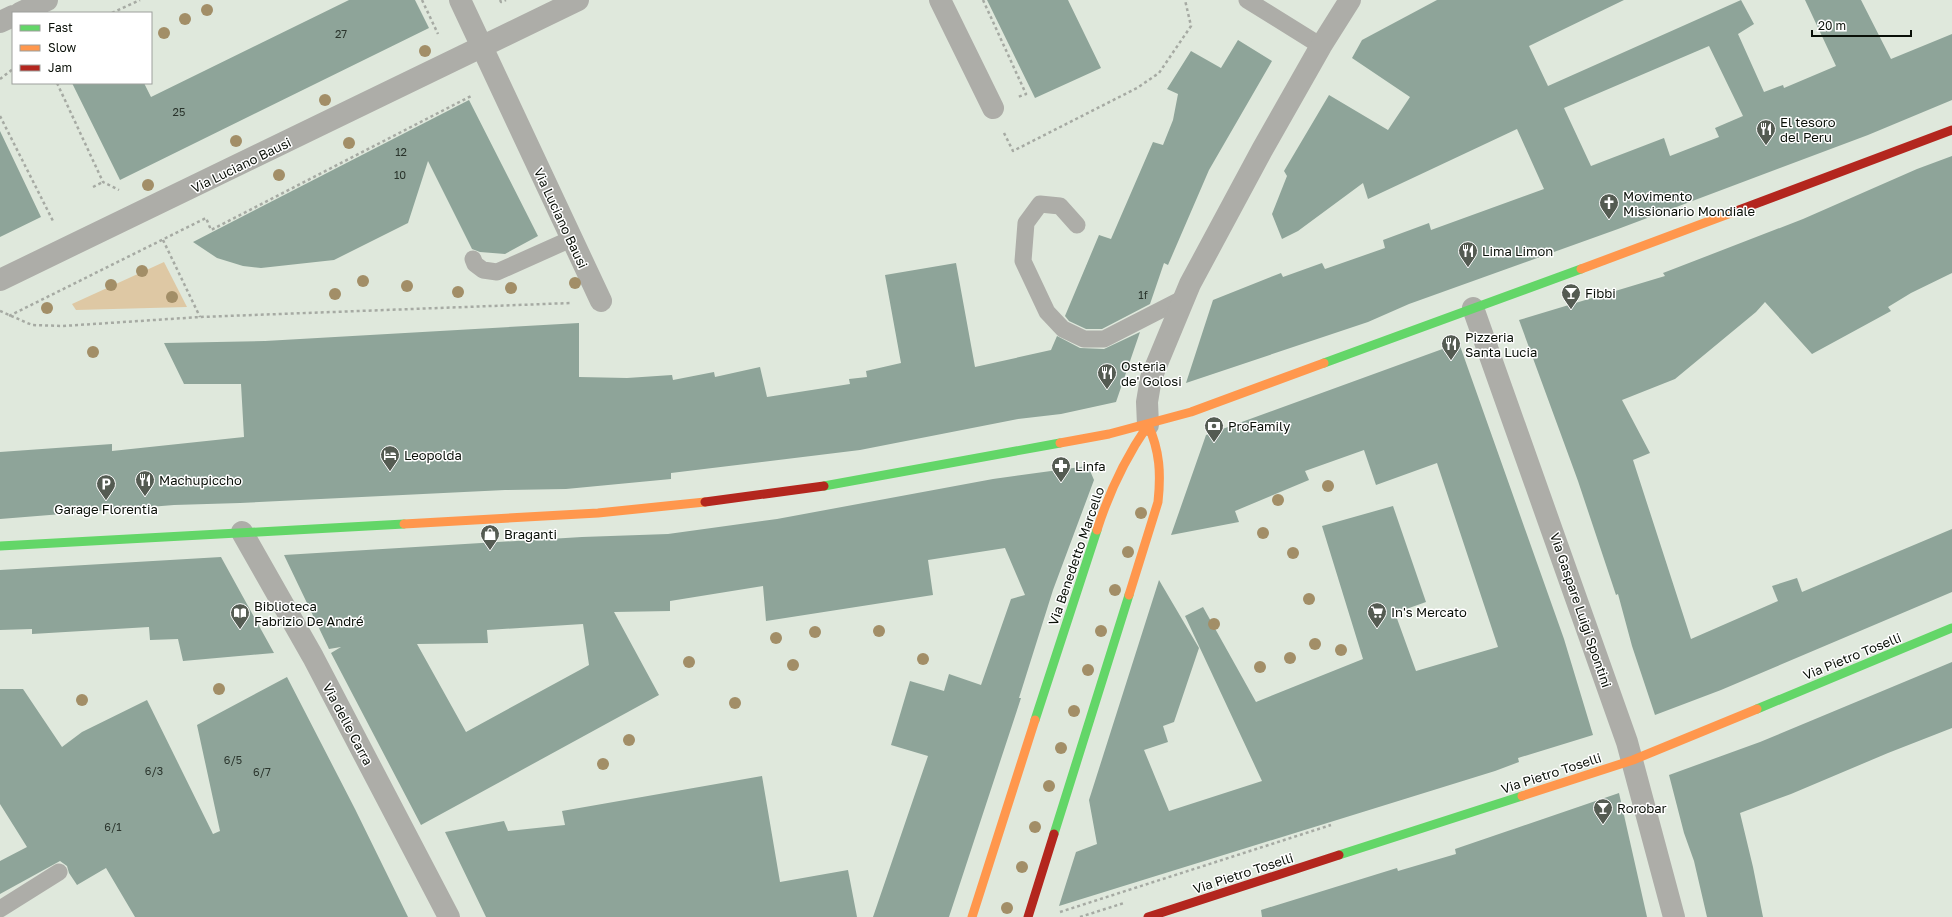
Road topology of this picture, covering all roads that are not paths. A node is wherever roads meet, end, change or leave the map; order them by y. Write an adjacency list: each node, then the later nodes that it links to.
1 (47, 0): 7 (street)
2 (460, 0): 11 (street, Via Luciano Bausi)
3 (578, 0): 11 (street, Via Luciano Bausi)
4 (940, 0): 12 (street)
5 (1247, 0): 10 (lane)
6 (1350, 0): 10 (street)
7 (22, 12)
8 (12, 16): 9 (street)
9 (0, 22)
10 (1321, 46): 18 (street)
11 (481, 48): 15 (street, Via Luciano Bausi); 17 (street, Via Luciano Bausi)
12 (993, 108)
13 (1952, 130): 20 (main road)
14 (1077, 225): 18 (lane)
15 (571, 239): 16 (lane); 19 (street, Via Luciano Bausi)
16 (473, 259)
17 (0, 280)
18 (1184, 298): 21 (street)
19 (601, 301)
20 (1473, 308): 21 (main road); 25 (street, Via Gaspare Luigi Spontini)
21 (1148, 424): 22 (main road); 29 (main road, Via Benedetto Marcello); 30 (main road)
22 (242, 532): 23 (main road); 28 (street, Via delle Carra)
23 (0, 546)
24 (1952, 628): 25 (main road, Via Pietro Toselli)
25 (1633, 760): 31 (main road, Via Pietro Toselli); 32 (street, Via Gaspare Luigi Spontini)
26 (59, 872): 27 (lane)
27 (0, 909)
28 (449, 917)
29 (972, 917)
30 (1028, 917)
31 (1148, 917)
32 (1674, 917)

